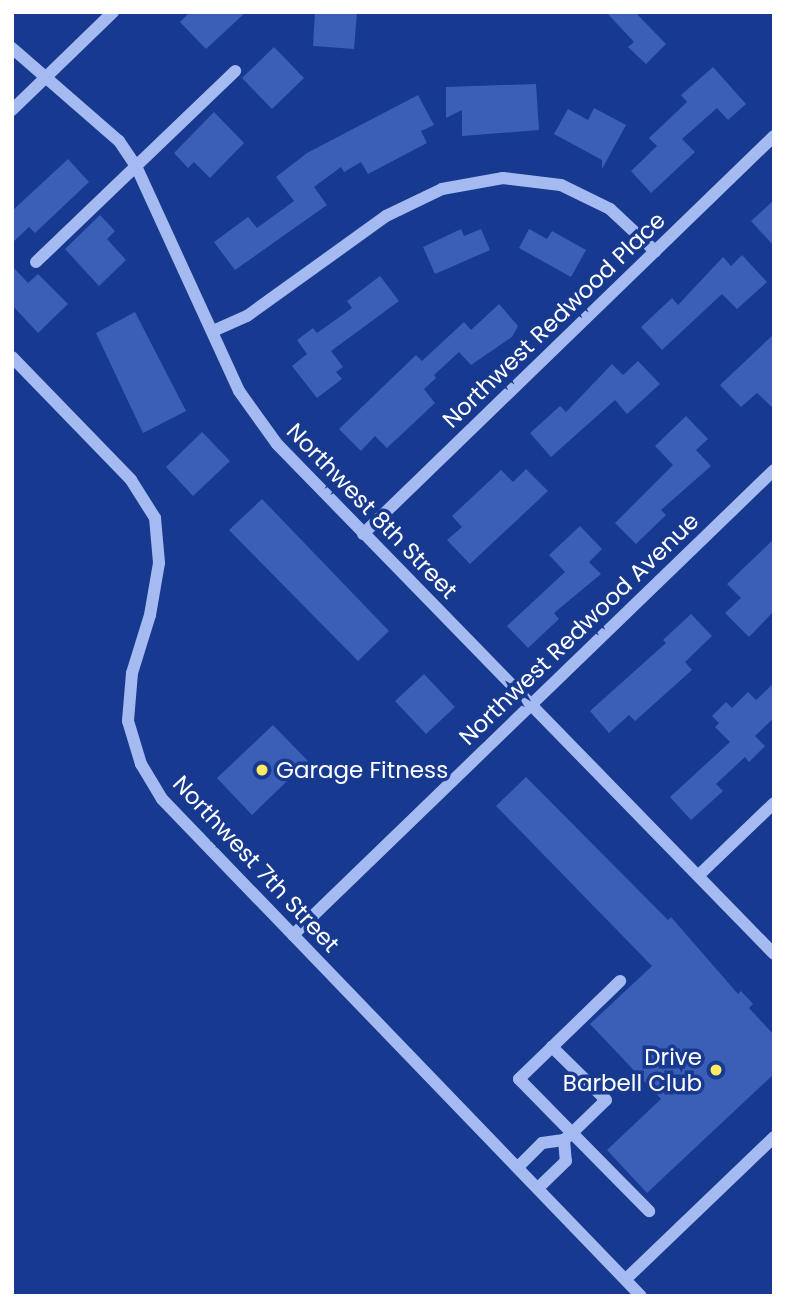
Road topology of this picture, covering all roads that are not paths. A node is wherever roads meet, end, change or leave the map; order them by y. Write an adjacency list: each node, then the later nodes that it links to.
1 (114, 12): 4 (street)
2 (12, 48): 4 (street, Northwest 8th Street)
3 (235, 71): 7 (street)
4 (46, 78): 5 (street); 7 (street, Northwest 8th Street)
5 (12, 110)
6 (774, 135): 8 (street, Northwest Redwood Place)
7 (136, 166): 9 (street); 10 (street, Northwest 8th Street)
8 (655, 251): 10 (street); 13 (street, Northwest Redwood Place)
9 (36, 262)
10 (213, 331): 13 (street, Northwest 8th Street)
11 (12, 357): 17 (street, Northwest 7th Street)
12 (774, 470): 14 (street, Northwest Redwood Avenue)
13 (363, 534): 14 (street, Northwest 8th Street)
14 (531, 705): 16 (street, Northwest 8th Street); 17 (street, Northwest Redwood Avenue)
15 (774, 803): 16 (street)
16 (699, 875): 18 (street, Northwest 8th Street)
17 (293, 935): 23 (street, Northwest 7th Street)
18 (774, 954)
19 (620, 981): 20 (street)
20 (552, 1047): 22 (street); 22 (street)
21 (774, 1136): 26 (street)
22 (568, 1137): 23 (street); 24 (street); 25 (street)
23 (518, 1167): 24 (street, Northwest 7th Street)
24 (538, 1188): 26 (street, Northwest 7th Street)
25 (649, 1211)
26 (626, 1279): 27 (street, Northwest 7th Street)
27 (641, 1296)

